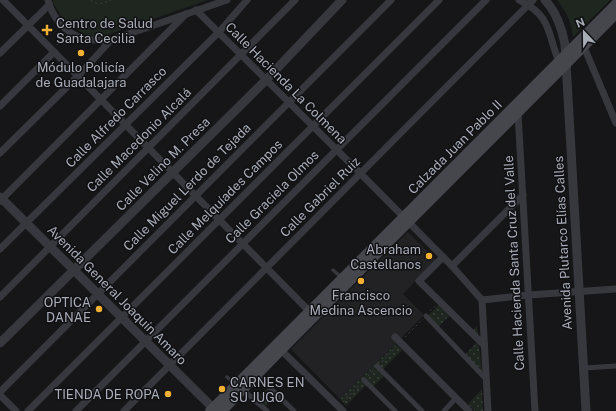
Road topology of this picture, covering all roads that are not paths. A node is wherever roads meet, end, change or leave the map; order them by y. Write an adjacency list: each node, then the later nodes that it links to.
1 (226, 0): 14 (street)
2 (247, 0): 18 (street, Calle Alfredo Carrasco)
3 (295, 0): 23 (street, Calle Macedonio Alcalá)
4 (342, 0): 26 (street, Calle Velino M. Presa)
5 (391, 0): 28 (street, Calle Miguel Lerdo de Tejada)
6 (439, 0): 33 (street, Calle Melquíades Campos)
7 (486, 0): 35 (street, Calle Graciela Olmos)
8 (519, 0): 11 (street)
9 (545, 0): 24 (street, Avenida Plutarco Elías Calles)
10 (2, 1): 17 (street)
11 (531, 2): 24 (street); 38 (street, Calle Gabriel Ruiz)
12 (49, 3): 17 (street); 19 (street)
13 (616, 4): 24 (main road, Calzada Juan Pablo II)
14 (196, 10): 15 (street); 18 (street, Calle Hacienda La Colmena)
15 (186, 14): 19 (street); 27 (street)
16 (615, 17): 20 (main road, Calzada Juan Pablo II)
17 (28, 25): 21 (street); 22 (street)
18 (219, 32): 23 (street, Calle Hacienda La Colmena); 32 (street, Calle Alfredo Carrasco)
19 (111, 40): 25 (street)
20 (584, 47): 24 (main road, Calzada Juan Pablo II); 31 (street)
21 (53, 51): 25 (street); 29 (street)
22 (0, 53)
23 (241, 55): 26 (street, Calle Hacienda La Colmena); 34 (street, Calle Macedonio Alcalá)
24 (564, 64): 30 (main road, Calzada Juan Pablo II); 43 (main road, Calzada Juan Pablo II); 55 (street, Avenida Plutarco Elías Calles)
25 (78, 76): 27 (street); 36 (street)
26 (266, 80): 28 (street, Calle Hacienda La Colmena); 37 (street, Calle Velino M. Presa)
27 (101, 100): 32 (street); 41 (street)
28 (289, 102): 33 (street, Calle Hacienda La Colmena); 40 (street, Calle Miguel Lerdo de Tejada)
29 (0, 106)
30 (518, 113): 39 (street, Calle Hacienda Santa Cruz del Valle); 43 (main road, Calzada Juan Pablo II)
31 (616, 123)
32 (125, 124): 34 (street); 44 (street, Calle Alfredo Carrasco)
33 (313, 126): 35 (street, Calle Hacienda La Colmena); 42 (street, Calle Melquíades Campos)
34 (148, 148): 37 (street); 46 (street, Calle Macedonio Alcalá)
35 (337, 150): 38 (street, Calle Hacienda La Colmena); 45 (street, Calle Graciela Olmos)
36 (0, 153)
37 (172, 173): 40 (street); 51 (street, Calle Velino M. Presa)
38 (360, 174): 43 (street, Calle Hacienda La Colmena); 50 (street, Calle Gabriel Ruiz)
39 (522, 195): 49 (street); 59 (street, Calle Hacienda Santa Cruz del Valle)
40 (195, 196): 42 (street); 57 (street, Calle Miguel Lerdo de Tejada)
41 (1, 199): 44 (street, Avenida General Joaquín Amaro)
42 (219, 220): 45 (street); 64 (street, Calle Melquíades Campos)
43 (406, 220): 48 (street, Calle Hacienda La Colmena); 53 (main road, Calzada Juan Pablo II); 58 (main road, Calzada Juan Pablo II)
44 (26, 223): 46 (street, Avenida General Joaquín Amaro); 47 (street, Calle Alfredo Carrasco)
45 (243, 244): 50 (street); 66 (street, Calle Graciela Olmos)
46 (50, 246): 51 (street, Avenida General Joaquín Amaro); 60 (street, Calle Macedonio Alcalá)
47 (0, 250)
48 (443, 257): 49 (street, Calle Hacienda La Colmena); 68 (street)
49 (452, 266): 61 (street, Calle Hacienda La Colmena)
50 (266, 268): 62 (street); 70 (street, Calle Gabriel Ruiz)
51 (74, 270): 57 (street, Avenida General Joaquín Amaro); 67 (street, Calle Velino M. Presa)
52 (333, 270): 53 (lane)
53 (342, 278): 62 (main road, Calzada Juan Pablo II)
54 (616, 289): 55 (street)
55 (579, 291): 59 (street); 73 (street, Avenida Plutarco Elías Calles)
56 (370, 293): 58 (lane)
57 (98, 294): 64 (street, Avenida General Joaquín Amaro); 79 (street, Calle Miguel Lerdo de Tejada)
58 (336, 295): 69 (main road, Calzada Juan Pablo II)
59 (528, 295): 61 (street); 95 (street, Calle Hacienda Santa Cruz del Valle)
60 (0, 297)
61 (482, 300): 68 (street)
62 (309, 311): 78 (main road, Calzada Juan Pablo II)
63 (426, 316): 76 (street)
64 (122, 317): 66 (street, Avenida General Joaquín Amaro); 85 (street, Calle Melquíades Campos)
65 (395, 337): 81 (street)
66 (146, 341): 70 (street, Avenida General Joaquín Amaro); 86 (street, Calle Graciela Olmos)
67 (0, 343)
68 (484, 345): 76 (street)
69 (281, 350): 74 (main road, Calzada Juan Pablo II); 90 (street)
70 (170, 365): 82 (street, Avenida General Joaquín Amaro); 87 (street, Calle Gabriel Ruiz)
71 (377, 366): 83 (street)
72 (616, 366): 73 (street)
73 (584, 368): 96 (street, Avenida Plutarco Elías Calles)
74 (257, 375): 78 (main road, Calzada Juan Pablo II); 89 (street)
75 (227, 377): 78 (lane)
76 (485, 378): 94 (street)
77 (364, 380): 91 (street)
78 (239, 387): 82 (main road, Calzada Juan Pablo II); 88 (street)
79 (0, 392)
80 (0, 395): 84 (street)
81 (456, 398): 92 (street); 93 (street)
82 (215, 410)
83 (420, 410)
84 (16, 411)
85 (28, 411)
86 (76, 411)
87 (124, 411)
88 (267, 411)
89 (294, 411)
90 (343, 411)
91 (395, 411)
92 (444, 411)
93 (469, 411)
94 (488, 411)
95 (535, 411)
96 (586, 411)

